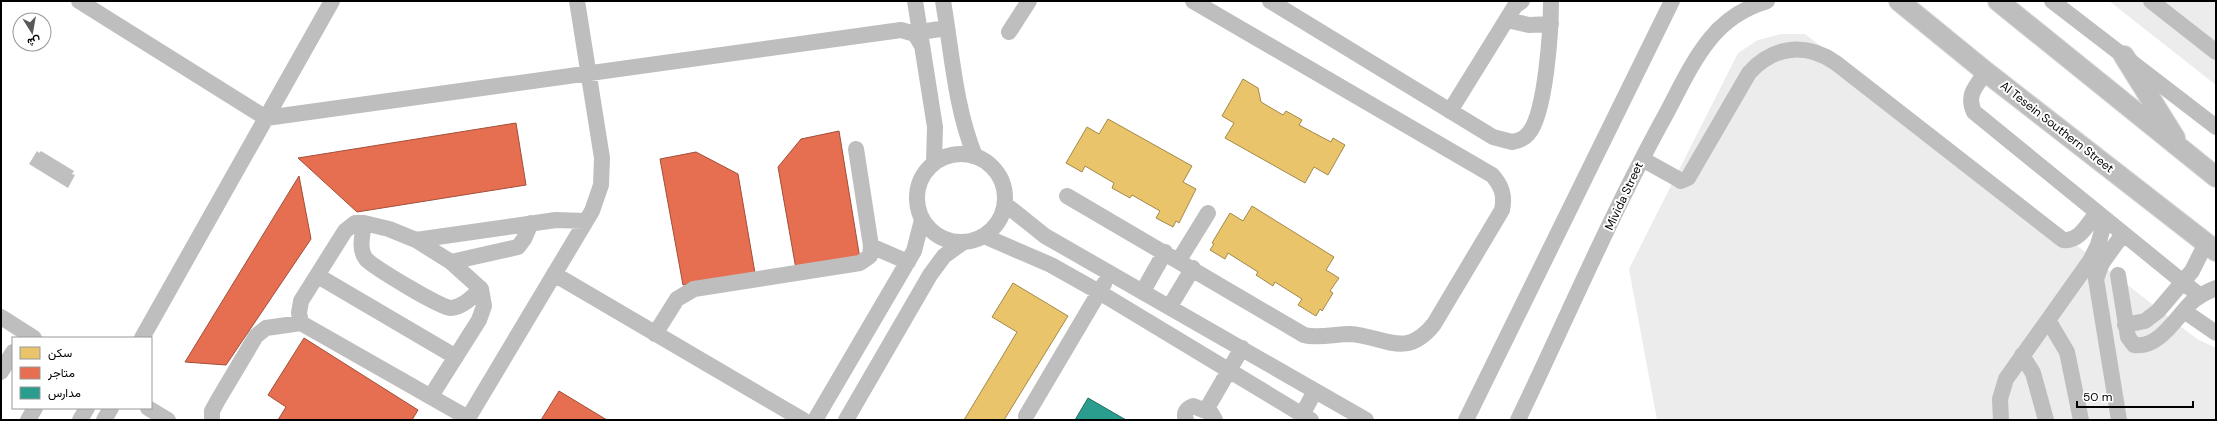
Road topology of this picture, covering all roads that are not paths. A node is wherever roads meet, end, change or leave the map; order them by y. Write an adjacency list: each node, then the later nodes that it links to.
1 (79, 1): 28 (street)
2 (334, 1): 28 (street)
3 (577, 1): 25 (street)
4 (915, 1): 22 (street)
5 (943, 1): 20 (street)
6 (1029, 1): 21 (street)
7 (1193, 1): 53 (street)
8 (1270, 1): 27 (street)
9 (1522, 1): 18 (street)
10 (1551, 1): 19 (street)
11 (1672, 1): 102 (street)
12 (1766, 1): 17 (street, Mivida Street)
13 (1898, 1): 26 (main road, Al Tesein Southern Street)
14 (1998, 1): 31 (main road)
15 (2052, 1): 24 (street)
16 (2151, 1): 23 (street)
17 (1735, 8): 33 (street, Mivida Street)
18 (1507, 20): 19 (street); 27 (street)
19 (1551, 24): 27 (street)
20 (947, 28): 22 (street); 32 (street)
21 (1009, 32)
22 (921, 39): 25 (street); 34 (street)
23 (2216, 52)
24 (2124, 56): 29 (street); 31 (main road)
25 (590, 72): 28 (street); 41 (street)
26 (1986, 72): 39 (street); 49 (main road, Al Tesein Southern Street)
27 (1450, 111)
28 (266, 118): 74 (street)
29 (2216, 127)
30 (856, 149): 48 (street)
31 (2185, 153): 35 (main road)
32 (975, 156): 34 (street); 37 (street)
33 (1642, 159): 39 (street); 103 (street, Mivida Street)
34 (934, 162): 40 (street)
35 (2216, 177)
36 (1067, 196): 50 (street)
37 (1005, 204): 45 (street); 54 (street)
38 (1208, 213): 50 (street)
39 (2101, 217): 44 (street); 56 (street)
40 (922, 220): 47 (street); 52 (street)
41 (586, 221): 43 (street); 55 (street)
42 (364, 223): 46 (street); 58 (street); 62 (street)
43 (531, 223): 46 (street); 51 (street)
44 (2124, 234): 59 (street); 60 (street)
45 (984, 236): 47 (street); 64 (street)
46 (416, 240): 51 (street)
47 (962, 243): 99 (street)
48 (871, 246): 52 (street); 75 (street)
49 (2211, 247): 59 (street)
50 (1172, 256): 53 (street); 63 (street)
51 (451, 262): 62 (street)
52 (908, 262): 98 (street)
53 (1193, 268): 66 (street)
54 (1111, 273): 63 (street); 64 (street)
55 (554, 274): 75 (street); 91 (street)
56 (2080, 275): 60 (street); 69 (street)
57 (2118, 275): 71 (street)
58 (318, 276): 70 (street); 79 (street)
59 (2183, 281): 65 (street); 71 (street)
60 (2097, 284): 107 (street)
61 (2216, 288): 65 (street)
62 (481, 289): 79 (street)
63 (1143, 291): 66 (street)
64 (1099, 292): 81 (street); 89 (street)
65 (2200, 296): 67 (street)
66 (1170, 306): 76 (street)
67 (2184, 311): 71 (street); 72 (street)
68 (1, 317): 73 (street)
69 (2048, 320): 78 (street); 106 (street)
70 (301, 323): 83 (street); 96 (street)
71 (2125, 325)
72 (2216, 333)
73 (27, 336)
74 (143, 337)
75 (661, 337): 97 (street)
76 (1242, 348): 81 (street); 82 (street)
77 (12, 355): 80 (street)
78 (2022, 355): 104 (street); 105 (street)
79 (456, 357): 83 (street)
80 (6, 370)
81 (1229, 370): 88 (street); 90 (street)
82 (1315, 390): 90 (street); 101 (street)
83 (431, 396): 91 (street)
84 (34, 409): 92 (street)
85 (86, 409): 93 (street)
86 (110, 409): 94 (street)
87 (150, 409): 95 (street)
88 (1211, 415): 100 (street)
89 (1026, 416)
90 (1307, 418)
91 (468, 419)
92 (28, 420)
93 (80, 420)
94 (104, 420)
95 (168, 420)
96 (212, 420)
97 (803, 420)
98 (815, 420)
99 (846, 420)
100 (1186, 420)
101 (1364, 420)
102 (1466, 420)
103 (1518, 420)
104 (2001, 420)
105 (2046, 420)
106 (2081, 420)
107 (2119, 420)

